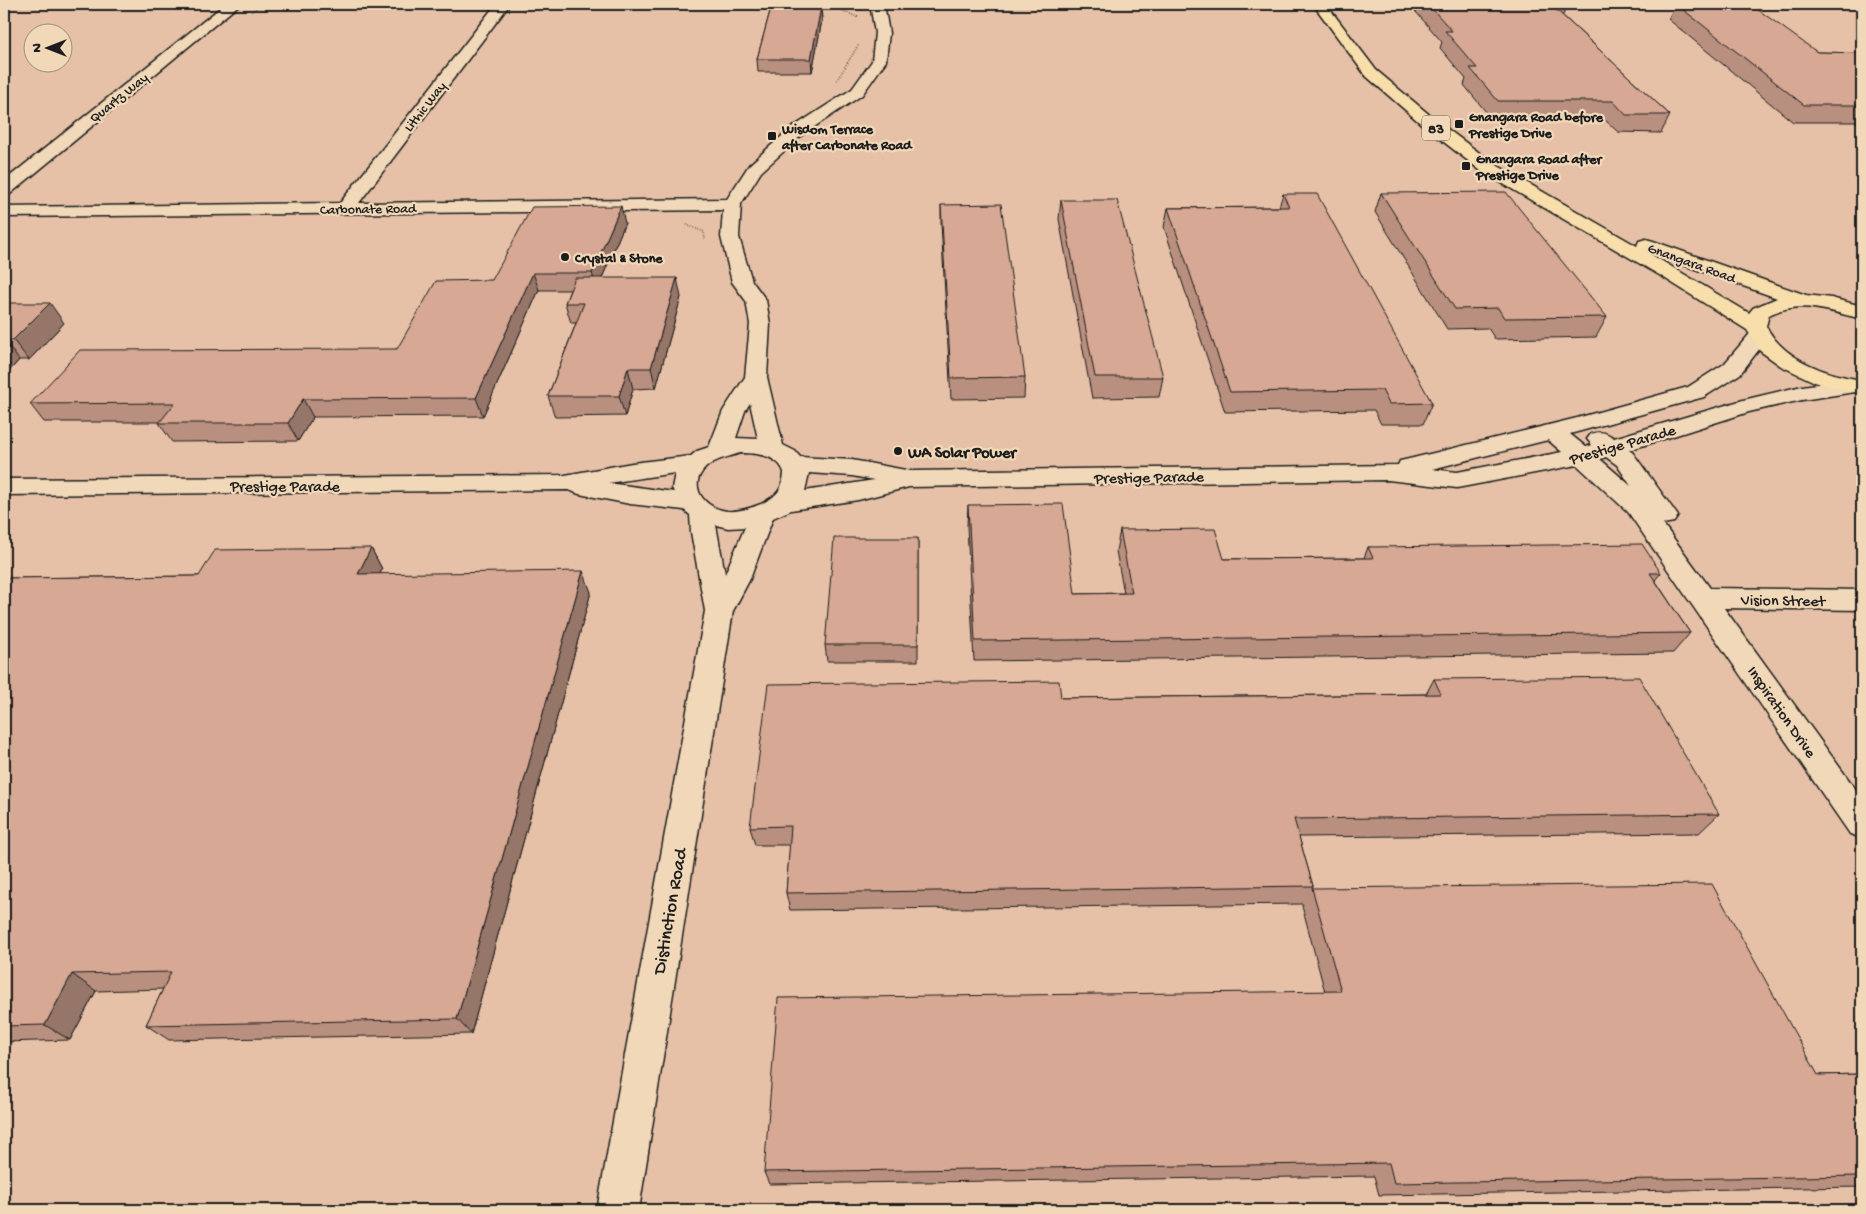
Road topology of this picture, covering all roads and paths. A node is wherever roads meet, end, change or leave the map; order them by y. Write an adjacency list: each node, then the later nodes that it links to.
1 (232, 4): 5 (street, Quartz Way)
2 (503, 4): 7 (street, Lithic Way)
3 (877, 4): 6 (street)
4 (1319, 4): 10 (main road, Gnangara Road / 83)
5 (4, 190)
6 (732, 204): 7 (street, Carbonate Road); 15 (street)
7 (345, 209): 8 (street, Carbonate Road)
8 (4, 212)
9 (688, 219): 11 (path)
10 (1579, 220): 12 (main road, Gnangara Road / 83); 14 (main road, Gnangara Road / 83)
11 (705, 240)
12 (1806, 302): 13 (main road, Gnangara Road / 83); 14 (main road, Gnangara Road / 83)
13 (1857, 310)
14 (1758, 330): 16 (main road, Gnangara Road / 83); 17 (street, Prestige Parade)
15 (756, 377): 22 (street); 23 (street)
16 (1858, 386): 18 (street, Prestige Parade)
17 (1654, 403): 18 (street); 19 (street, Prestige Parade)
18 (1758, 403): 21 (street, Prestige Parade)
19 (1581, 424): 20 (street, Prestige Parade); 21 (street, Inspiration Drive)
20 (1552, 431): 24 (street, Inspiration Drive); 27 (street, Prestige Parade)
21 (1610, 448): 24 (street, Prestige Parade); 34 (street, Inspiration Drive)
22 (720, 449): 23 (street); 25 (street)
23 (772, 449): 26 (street)
24 (1582, 456): 27 (street, Prestige Parade); 34 (street, Inspiration Drive)
25 (695, 464): 29 (street, Prestige Parade); 32 (street)
26 (793, 464): 28 (street, Prestige Parade); 31 (street)
27 (1388, 472): 28 (street, Prestige Parade)
28 (911, 479): 31 (street, Prestige Parade)
29 (565, 483): 30 (street, Prestige Parade); 32 (street, Prestige Parade)
30 (4, 487)
31 (785, 502): 33 (street)
32 (696, 508): 33 (street); 36 (street, Distinction Road)
33 (762, 515): 36 (street, Distinction Road)
34 (1704, 598): 35 (street, Vision Street); 37 (street, Inspiration Drive)
35 (1862, 600)
36 (719, 611): 38 (street, Distinction Road)
37 (1862, 824)
38 (618, 1210)

